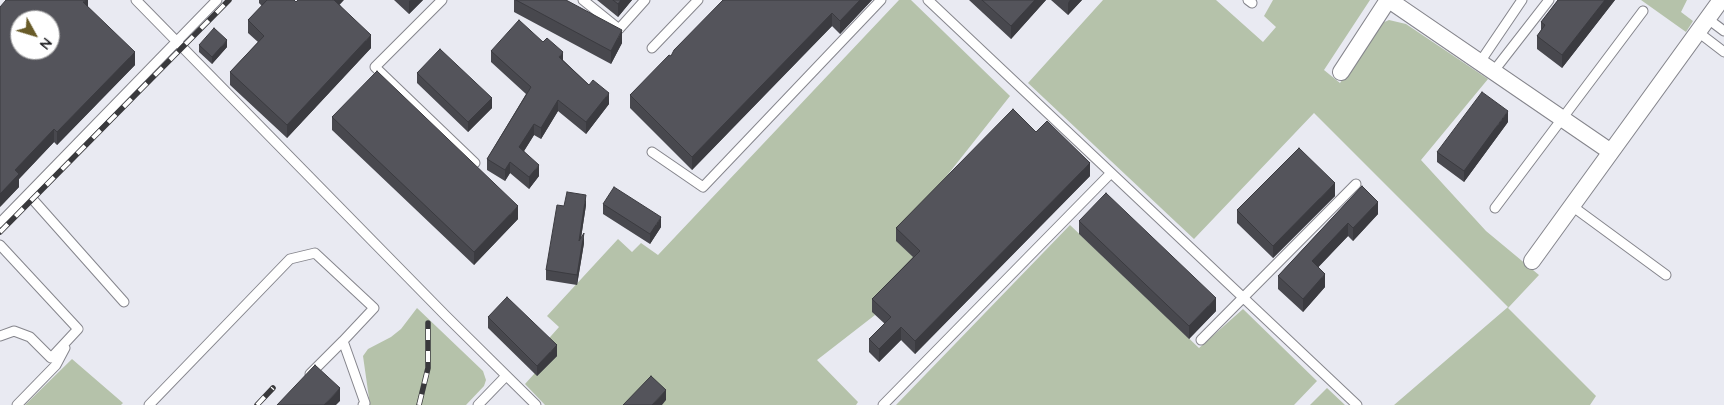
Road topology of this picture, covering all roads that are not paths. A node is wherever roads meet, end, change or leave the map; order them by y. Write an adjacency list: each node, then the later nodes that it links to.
1 (136, 0): 16 (lane)
2 (217, 0): 16 (lane)
3 (442, 0): 24 (lane)
4 (583, 0): 5 (lane)
5 (645, 0)
6 (698, 0): 17 (lane)
7 (881, 0): 22 (lane)
8 (928, 0): 25 (lane)
9 (1388, 0): 19 (street); 20 (street)
10 (1522, 0): 19 (lane)
11 (1550, 0): 19 (lane)
12 (1722, 0): 14 (street)
13 (1643, 11): 21 (lane)
14 (1703, 26): 15 (lane); 18 (lane); 23 (street)
15 (1724, 31)
16 (177, 40): 27 (lane); 40 (lane)
17 (652, 48)
18 (1724, 52)
19 (1487, 67): 21 (street)
20 (1341, 72)
21 (1562, 119): 23 (street); 29 (lane)
22 (652, 152)
23 (1611, 152): 28 (street)
24 (475, 162)
25 (1110, 174): 34 (lane); 47 (lane)
26 (1356, 184): 34 (lane)
27 (28, 194): 30 (lane); 35 (lane)
28 (1572, 206): 32 (street); 33 (lane)
29 (1495, 208)
30 (0, 223)
31 (0, 245): 37 (lane)
32 (1532, 261)
33 (1666, 276)
34 (1243, 298): 38 (lane); 48 (lane)
35 (124, 302)
36 (0, 336): 37 (lane)
37 (69, 339): 42 (lane)
38 (1201, 340)
39 (343, 341): 41 (lane); 43 (lane); 44 (lane)
40 (506, 376): 45 (lane); 46 (lane)
41 (305, 380)
42 (17, 405)
43 (149, 405)
44 (363, 405)
45 (478, 405)
46 (536, 405)
47 (883, 405)
48 (1357, 405)

